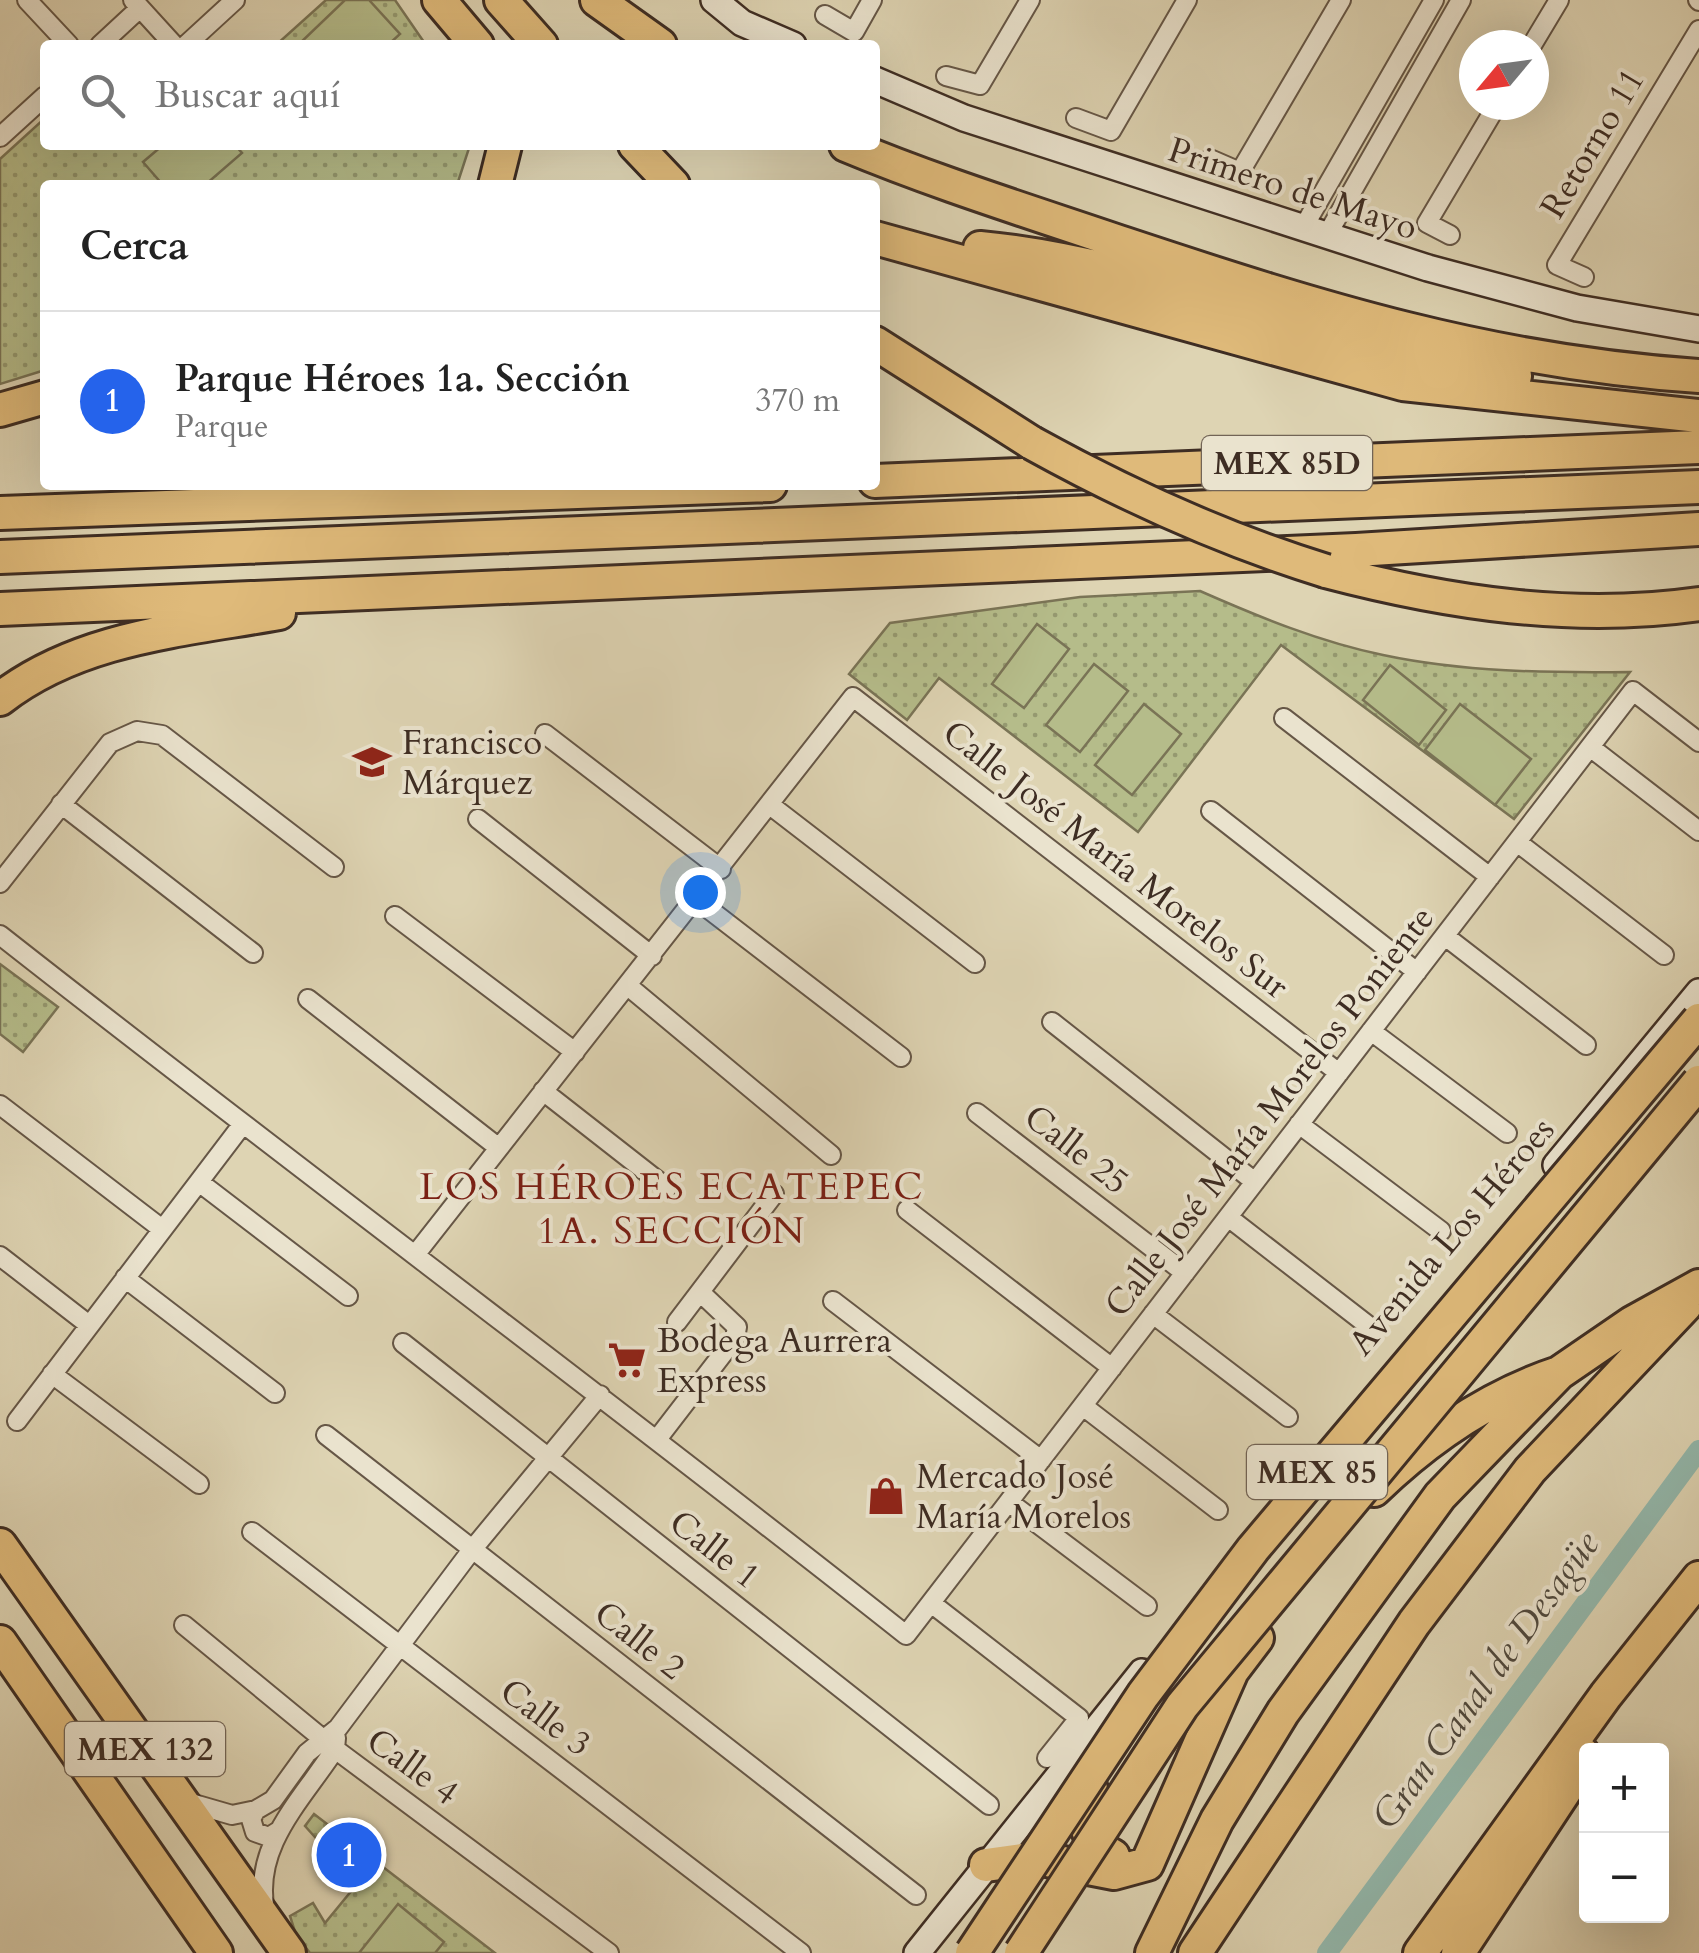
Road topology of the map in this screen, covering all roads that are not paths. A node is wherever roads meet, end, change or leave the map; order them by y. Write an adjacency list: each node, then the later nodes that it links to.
1 (27, 0): 18 (street)
2 (235, 0): 21 (street)
3 (439, 0): 22 (highway)
4 (500, 0): 23 (highway)
5 (596, 0): 24 (highway)
6 (714, 0): 25 (main road)
7 (872, 0): 15 (street)
8 (1030, 0): 26 (street)
9 (1187, 0): 29 (street)
10 (1342, 0): 36 (street)
11 (1434, 0): 35 (street)
12 (1461, 0): 37 (street)
13 (1559, 0): 16 (street)
14 (136, 4): 19 (street); 20 (street)
15 (825, 15)
16 (1541, 30)
17 (1699, 30): 43 (street, Retorno 11)
18 (64, 40)
19 (104, 40)
20 (169, 40)
21 (191, 40)
22 (473, 40)
23 (536, 40)
24 (653, 40)
25 (781, 40)
26 (946, 76)
27 (880, 82): 40 (main road, Primero de Mayo)
28 (40, 101): 31 (street)
29 (1076, 118)
30 (1488, 120): 41 (street)
31 (0, 137)
32 (504, 150): 38 (highway)
33 (639, 150): 39 (highway)
34 (858, 150): 46 (highway)
35 (1344, 157): 37 (street); 40 (street)
36 (1210, 159)
37 (1364, 169): 40 (street)
38 (497, 180)
39 (667, 180)
40 (1315, 231): 44 (main road, Primero de Mayo)
41 (1450, 235)
42 (883, 238): 47 (highway); 50 (highway)
43 (1584, 276)
44 (1699, 329)
45 (880, 347): 59 (highway, bridge)
46 (1699, 376)
47 (1699, 396)
48 (40, 398): 49 (highway)
49 (0, 410)
50 (1699, 416)
51 (1699, 447): 52 (highway, MEX 85D)
52 (880, 481)
53 (1699, 488): 57 (highway, MEX 85D)
54 (627, 490): 55 (highway)
55 (0, 512)
56 (1699, 529): 58 (highway)
57 (0, 557)
58 (420, 589): 60 (highway); 61 (highway)
59 (1699, 604)
60 (0, 609)
61 (0, 699)
62 (1284, 718): 74 (street)
63 (546, 734): 73 (street)
64 (1699, 742): 65 (street, Calle José María Morelos Poniente)
65 (1590, 747): 70 (street); 71 (street, Calle José María Morelos Poniente)
66 (61, 804): 72 (street); 75 (street); 80 (street)
67 (770, 804): 73 (street); 83 (street); 94 (street, Calle José María Morelos Sur)
68 (1211, 812): 84 (street)
69 (478, 818): 82 (street)
70 (1699, 831)
71 (1517, 842): 74 (street, Calle José María Morelos Poniente); 81 (street)
72 (334, 867)
73 (721, 869): 76 (street)
74 (1490, 876): 79 (street, Calle José María Morelos Poniente)
75 (0, 884)
76 (697, 900): 82 (street); 93 (street)
77 (396, 916): 92 (street)
78 (0, 936): 100 (street)
79 (1445, 936): 84 (street, Calle José María Morelos Poniente); 91 (street)
80 (253, 954)
81 (1664, 955)
82 (652, 956): 85 (street)
83 (975, 963)
84 (1417, 972): 90 (street, Calle José María Morelos Poniente)
85 (628, 986): 92 (street); 103 (street)
86 (1699, 992): 140 (main road, Avenida Los Héroes)
87 (308, 1000): 102 (street)
88 (1699, 1020): 171 (highway, MEX 85, bridge)
89 (1052, 1022): 105 (street)
90 (1372, 1031): 94 (street, Calle José María Morelos Poniente); 101 (street)
91 (1586, 1046)
92 (576, 1052): 96 (street)
93 (901, 1057)
94 (1339, 1073): 99 (street, Calle José María Morelos Poniente)
95 (1699, 1082): 172 (highway, MEX 85, bridge)
96 (543, 1092): 102 (street); 106 (street)
97 (0, 1105): 110 (street)
98 (977, 1113): 114 (street, Calle 25)
99 (1300, 1124): 105 (street, Calle José María Morelos Poniente); 111 (street)
100 (242, 1126): 104 (street); 112 (street)
101 (1507, 1133)
102 (499, 1148): 112 (street)
103 (830, 1155)
104 (198, 1182): 110 (street); 118 (street)
105 (1255, 1182): 109 (street, Calle José María Morelos Poniente)
106 (667, 1188)
107 (774, 1194): 117 (street)
108 (907, 1210): 125 (street)
109 (1228, 1217): 114 (street, Calle José María Morelos Poniente); 123 (street)
110 (162, 1229): 115 (street)
111 (1441, 1230)
112 (415, 1254): 129 (street)
113 (0, 1256): 122 (street)
114 (1185, 1273): 120 (street, Calle José María Morelos Poniente)
115 (124, 1278): 122 (street); 128 (street)
116 (1699, 1289): 126 (highway); 174 (highway)
117 (700, 1292): 121 (street); 134 (street)
118 (348, 1296)
119 (833, 1301): 136 (street)
120 (1153, 1314): 125 (street, Calle José María Morelos Poniente); 131 (street)
121 (677, 1322)
122 (89, 1324): 127 (street)
123 (1374, 1330)
124 (403, 1344): 135 (street, Calle 1)
125 (1112, 1368): 130 (street, Calle José María Morelos Poniente)
126 (1559, 1373): 157 (highway); 162 (highway)
127 (52, 1374): 132 (street); 137 (street)
128 (275, 1393)
129 (600, 1395): 134 (street); 135 (street)
130 (1083, 1406): 136 (street, Calle José María Morelos Poniente); 139 (street)
131 (1288, 1417)
132 (17, 1422)
133 (326, 1435): 143 (street, Calle 2)
134 (658, 1438): 145 (street, Calle José María Morelos Poniente)
135 (545, 1458): 143 (street); 155 (street, Calle 1)
136 (1041, 1460): 138 (street, Calle José María Morelos Poniente)
137 (199, 1484)
138 (1009, 1502): 145 (street, Calle José María Morelos Poniente); 146 (street)
139 (1218, 1510)
140 (1258, 1524): 153 (main road, Avenida Los Héroes); 161 (main road, Avenida Los Héroes)
141 (252, 1532): 149 (street, Calle 3)
142 (0, 1545): 154 (highway, MEX 132)
143 (471, 1551): 149 (street); 163 (street, Calle 2)
144 (1699, 1578): 150 (highway)
145 (931, 1603): 152 (street)
146 (1147, 1606)
147 (184, 1624): 151 (street, Calle 4)
148 (0, 1642): 165 (highway, MEX 132)
149 (399, 1646): 151 (street); 168 (street, Calle 3)
150 (1606, 1696): 175 (highway); 176 (highway)
151 (328, 1744): 156 (street); 158 (street); 167 (street, Calle 4)
152 (1047, 1758)
153 (1092, 1789): 159 (main road, Avenida Los Héroes); 160 (highway)
154 (178, 1795): 156 (street); 164 (highway, MEX 132)
155 (989, 1805)
156 (256, 1810): 158 (street)
157 (1168, 1818): 160 (highway); 162 (highway)
158 (277, 1832): 164 (street)
159 (1037, 1858): 160 (highway); 161 (highway); 170 (main road, Avenida Los Héroes)
160 (1146, 1864): 162 (highway)
161 (986, 1865): 169 (main road, Avenida Los Héroes)
162 (1186, 1872): 173 (highway)
163 (916, 1895)
164 (268, 1922): 166 (highway, MEX 132)
165 (216, 1953)
166 (289, 1953)
167 (609, 1953)
168 (801, 1953)
169 (917, 1953)
170 (961, 1953)
171 (972, 1953)
172 (1021, 1953)
173 (1152, 1953)
174 (1195, 1953)
175 (1420, 1953)
176 (1458, 1953)

